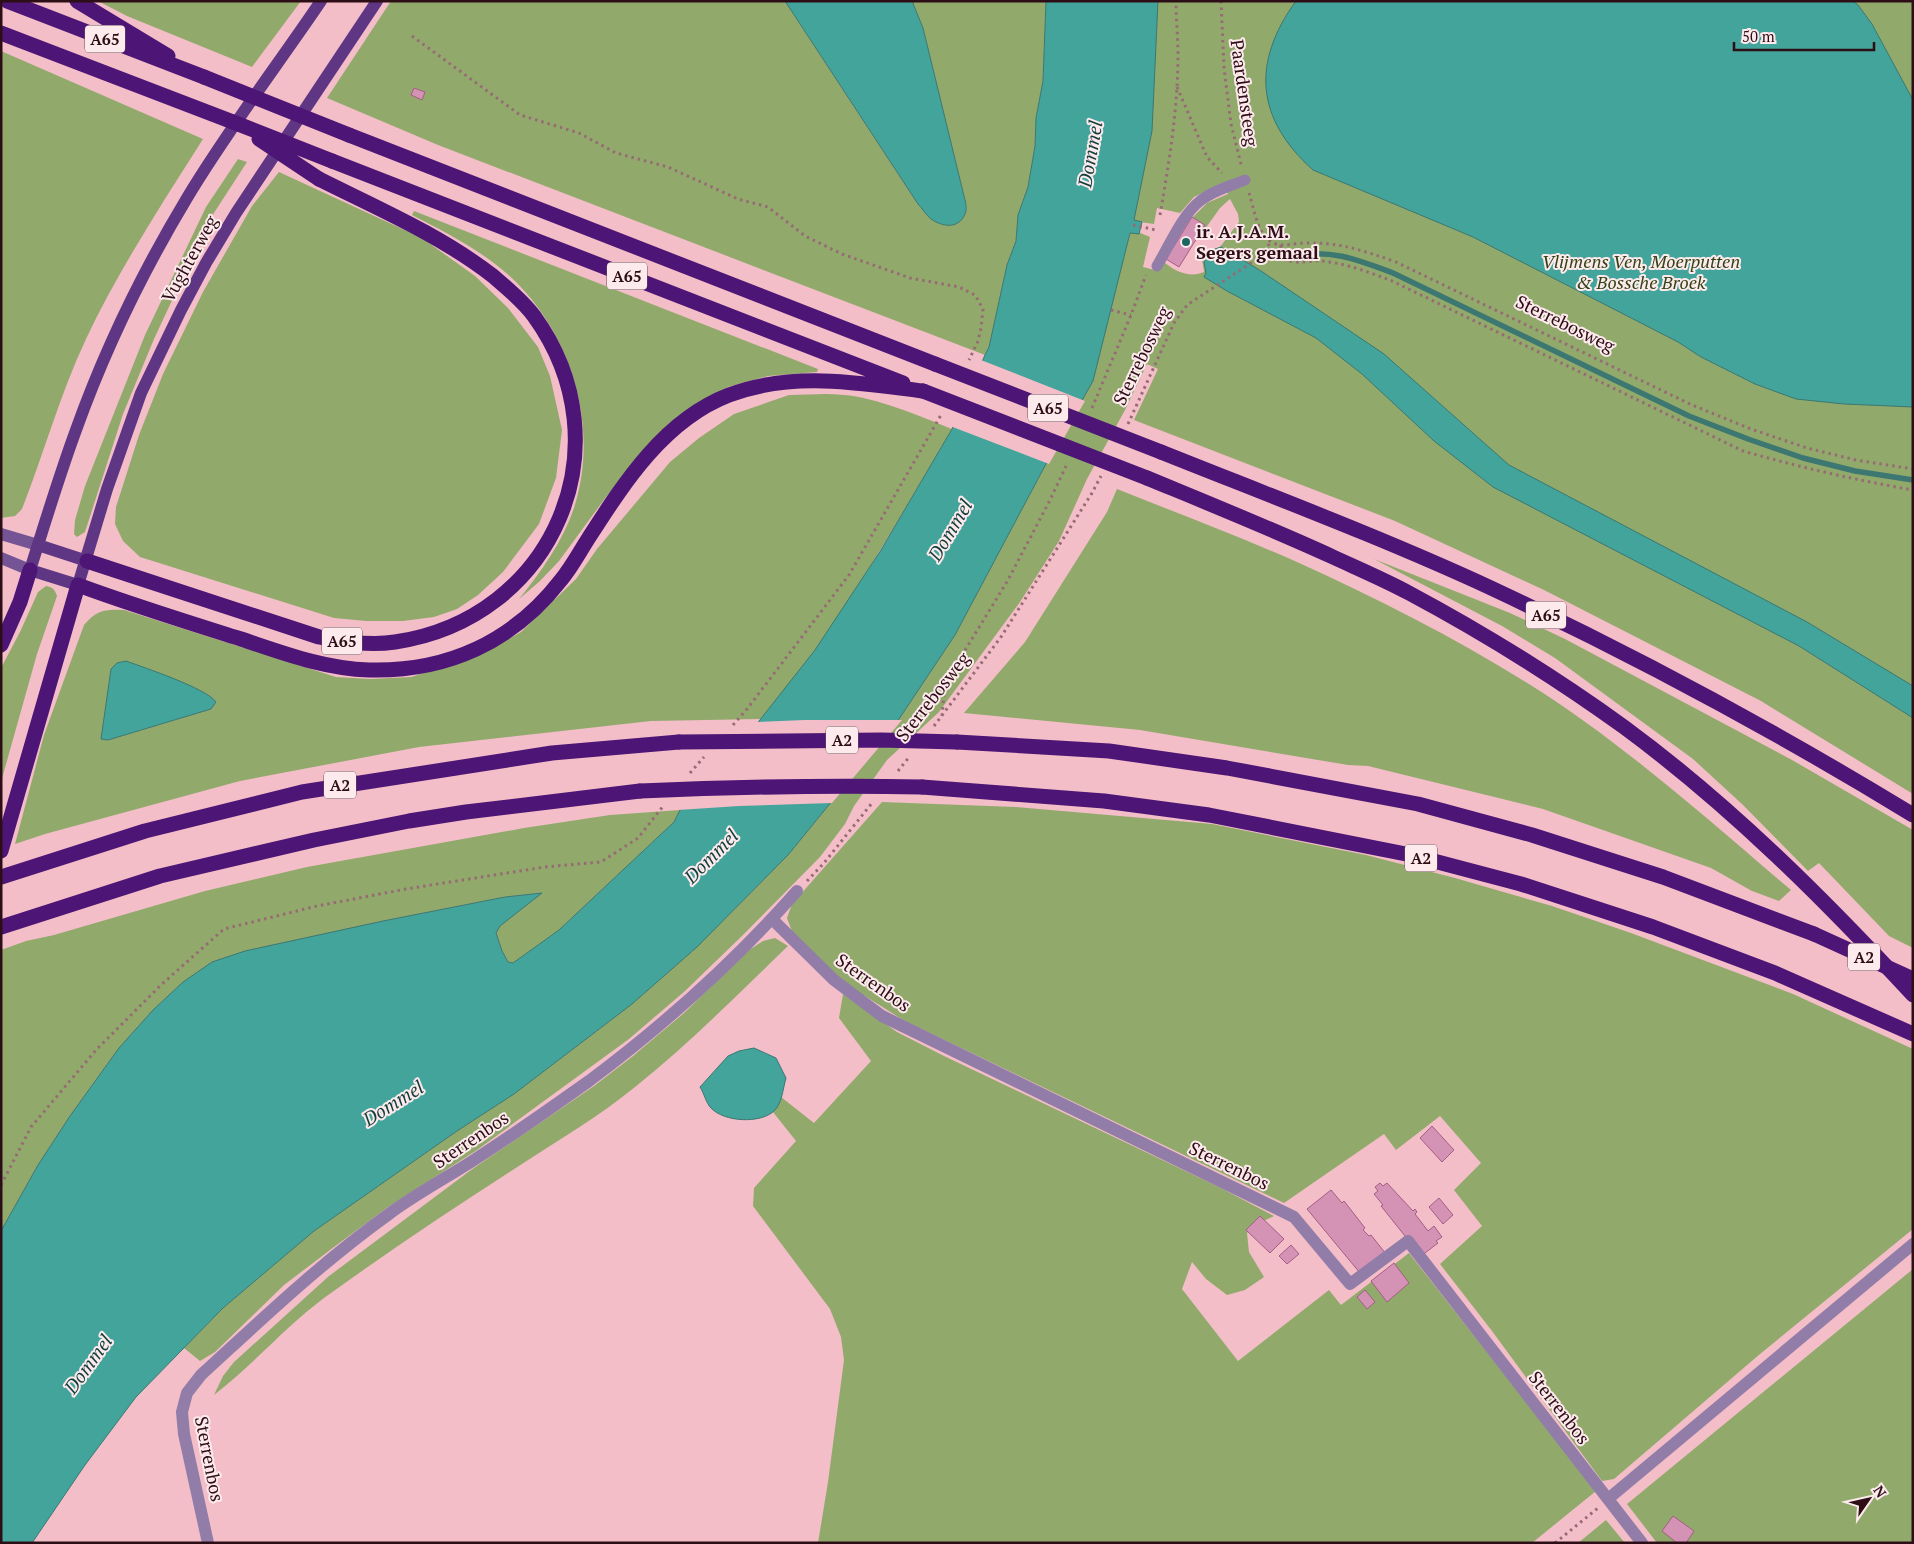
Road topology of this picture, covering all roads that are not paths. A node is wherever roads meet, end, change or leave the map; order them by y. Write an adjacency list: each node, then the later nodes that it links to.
1 (7, 1): 6 (highway, A65)
2 (76, 1): 6 (highway, A65)
3 (321, 1): 12 (main road, Vughterweg)
4 (377, 1): 14 (main road, Vughterweg)
5 (1, 32): 7 (highway, A65)
6 (204, 78): 18 (highway, A65, bridge)
7 (232, 122): 10 (highway, A65, bridge); 14 (highway, A65, bridge)
8 (1245, 180): 9 (lane)
9 (1157, 266)
10 (923, 391): 16 (highway, A65); 25 (highway, A65, bridge)
11 (1, 534): 12 (street)
12 (38, 545): 14 (main road); 15 (main road, Vughterweg)
13 (1, 558): 15 (street)
14 (86, 561): 16 (main road, Vughterweg)
15 (30, 570): 16 (main road); 17 (highway)
16 (78, 585): 19 (highway)
17 (1, 645)
18 (1913, 815)
19 (1, 851)
20 (6, 875): 24 (highway, A2, bridge)
21 (797, 891): 22 (street)
22 (772, 920): 28 (street, Sterrenbos); 29 (street, Sterrenbos)
23 (1, 927): 26 (highway, A2, bridge)
24 (1913, 979)
25 (1913, 995)
26 (1913, 1034)
27 (1913, 1244): 28 (street)
28 (1608, 1499): 30 (street, Sterrenbos)
29 (208, 1543)
30 (1642, 1543)

